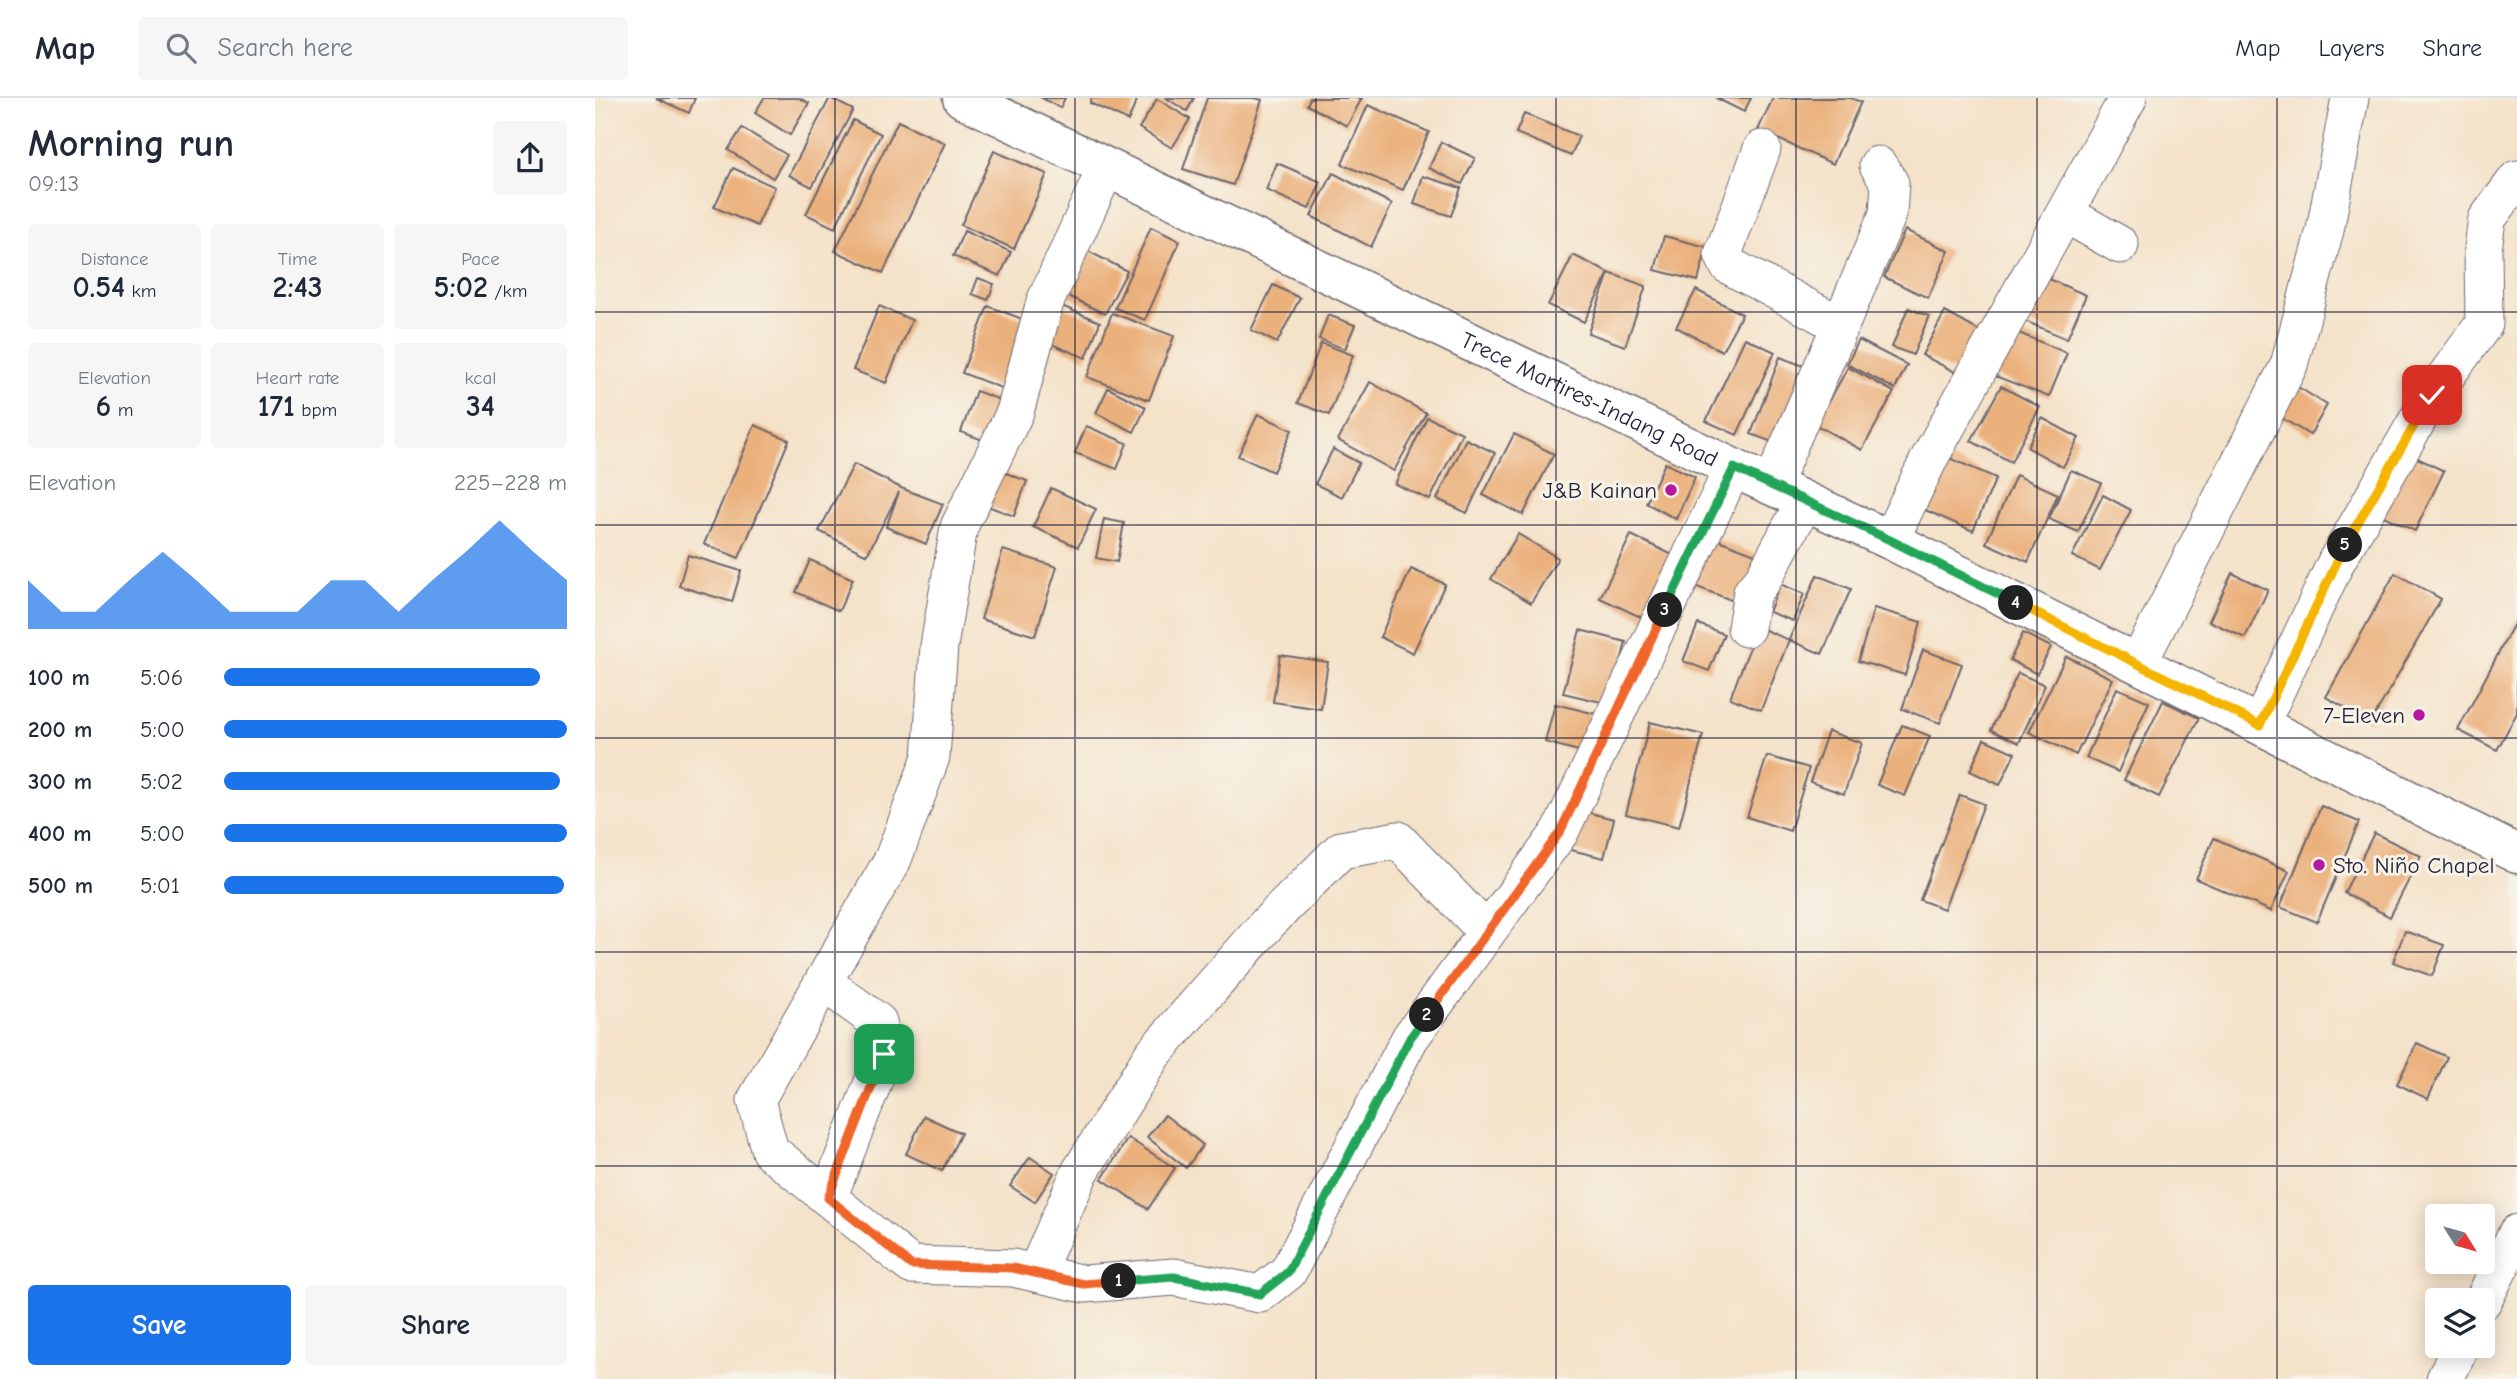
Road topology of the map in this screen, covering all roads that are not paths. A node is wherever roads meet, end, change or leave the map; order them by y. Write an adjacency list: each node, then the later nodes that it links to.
1 (963, 98): 6 (main road, Trece Martires-Indang Road)
2 (2129, 98): 8 (street)
3 (2350, 98): 15 (street)
4 (1762, 149): 10 (street)
5 (1878, 165): 10 (street)
6 (1106, 168): 11 (main road, Trece Martires-Indang Road); 19 (street)
7 (2517, 179): 16 (street)
8 (2066, 214): 9 (street); 13 (street)
9 (2120, 245)
10 (1840, 325): 12 (street)
11 (1734, 468): 12 (main road, Trece Martires-Indang Road); 18 (street)
12 (1789, 493): 13 (main road, Trece Martires-Indang Road); 14 (street)
13 (1890, 540): 15 (main road, Trece Martires-Indang Road)
14 (1746, 628)
15 (2138, 664): 16 (main road, Trece Martires-Indang Road)
16 (2260, 725): 17 (main road, Trece Martires-Indang Road)
17 (2517, 853)
18 (1487, 932): 22 (street); 22 (street)
19 (823, 982): 20 (street); 20 (street)
20 (828, 1198): 22 (street)
21 (2517, 1233): 23 (street)
22 (1036, 1273)
23 (2490, 1288)
24 (2455, 1358): 25 (street)
25 (2445, 1379)

